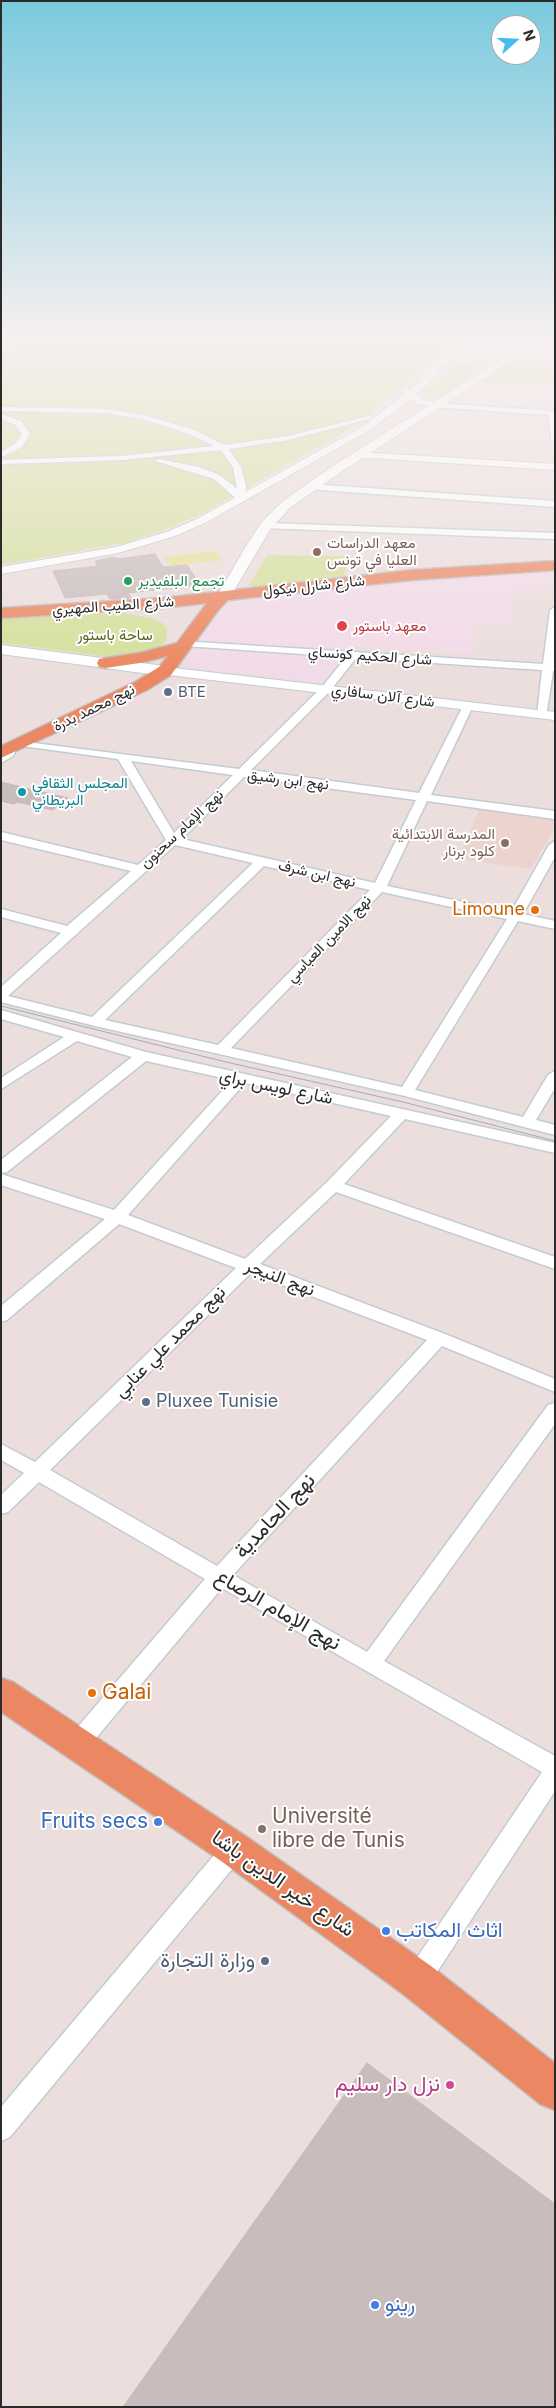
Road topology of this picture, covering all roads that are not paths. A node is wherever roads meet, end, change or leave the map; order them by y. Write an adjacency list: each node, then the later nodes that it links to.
1 (210, 449): 6 (street)
2 (225, 449): 10 (street)
3 (330, 449): 10 (street)
4 (368, 449): 5 (main road)
5 (359, 455): 8 (street); 9 (main road)
6 (122, 458): 7 (street); 10 (street)
7 (1, 462)
8 (555, 467)
9 (310, 487): 11 (street); 12 (main road)
10 (241, 499): 16 (street)
11 (555, 504)
12 (266, 526): 13 (street); 14 (main road)
13 (555, 536)
14 (244, 560): 17 (main road); 18 (main road)
15 (555, 565): 17 (main road, شارع شارل نيكول)
16 (1, 571)
17 (224, 596): 18 (main road, شارع الطيب المهيري); 23 (main road)
18 (186, 600): 19 (main road, شارع الطيب المهيري)
19 (121, 607): 21 (main road, شارع الطيب المهيري); 23 (main road)
20 (555, 610): 22 (street)
21 (6, 612)
22 (554, 629): 28 (street)
23 (184, 643): 25 (street, شارع الحكيم كونساي); 26 (main road); 27 (main road)
24 (1, 649): 26 (main road)
25 (354, 654): 28 (street, شارع الحكيم كونساي); 29 (street, نهج الإمام سحنون)
26 (105, 663): 27 (main road)
27 (168, 666): 29 (street, شارع آلان سافاري); 32 (main road, نهج محمد بدرة)
28 (551, 668): 31 (street)
29 (326, 689): 30 (street, شارع آلان سافاري); 34 (street, نهج الإمام سحنون)
30 (468, 706): 31 (street, شارع آلان سافاري); 35 (street, نهج الامين العباسي)
31 (548, 715)
32 (7, 749): 33 (street, نهج ابن رشيق)
33 (123, 758): 34 (street, نهج ابن رشيق); 38 (street)
34 (240, 774): 35 (street, نهج ابن رشيق); 38 (street, نهج الإمام سحنون)
35 (424, 798): 36 (street, نهج ابن رشيق); 42 (street, نهج الامين العباسي)
36 (555, 815)
37 (1, 836): 41 (street)
38 (173, 841): 40 (street, نهج ابن شرف); 41 (street, نهج الإمام سحنون)
39 (555, 846): 44 (street)
40 (262, 861): 42 (street, نهج ابن شرف); 49 (street)
41 (139, 869): 46 (street, نهج الإمام سحنون)
42 (379, 888): 44 (street, نهج ابن شرف); 51 (street, نهج الامين العباسي)
43 (1, 913): 46 (street)
44 (515, 916): 45 (street, نهج ابن شرف); 56 (street)
45 (555, 926)
46 (70, 931): 47 (street, نهج الإمام سحنون)
47 (1, 997): 49 (street, شارع لويس براي)
48 (1, 1014): 50 (street, شارع لويس براي)
49 (95, 1022): 51 (street, شارع لويس براي)
50 (74, 1037): 52 (street, شارع لويس براي); 55 (street)
51 (221, 1050): 56 (street, شارع لويس براي)
52 (143, 1056): 54 (street, شارع لويس براي); 61 (street)
53 (555, 1076): 58 (street)
54 (240, 1080): 57 (street, شارع لويس براي); 64 (street)
55 (1, 1085)
56 (406, 1092): 58 (street, شارع لويس براي)
57 (402, 1114): 60 (street, شارع لويس براي); 63 (street, نهج محمد علي عنابي)
58 (527, 1123): 59 (street, شارع لويس براي)
59 (555, 1130)
60 (555, 1148)
61 (1, 1168)
62 (1, 1179): 64 (street, نهج النيجر)
63 (333, 1186): 65 (street); 66 (street, نهج محمد علي عنابي)
64 (117, 1217): 66 (street, نهج النيجر); 67 (street)
65 (555, 1263)
66 (248, 1266): 68 (street, نهج النيجر); 72 (street, نهج محمد علي عنابي)
67 (1, 1316)
68 (439, 1338): 69 (street, نهج النيجر); 74 (street, نهج الحامدية)
69 (555, 1386)
70 (555, 1410): 75 (street)
71 (1, 1451): 72 (street, نهج الإمام الرصاع)
72 (38, 1472): 73 (street, نهج محمد علي عنابي); 74 (street, نهج الإمام الرصاع)
73 (1, 1507)
74 (220, 1576): 75 (street, نهج الإمام الرصاع); 77 (street, نهج الحامدية)
75 (370, 1664): 78 (street, نهج الإمام الرصاع)
76 (1, 1693): 77 (main road, شارع خير الدين باشا)
77 (77, 1744): 79 (main road, شارع خير الدين باشا)
78 (555, 1770): 80 (street)
79 (234, 1849): 80 (main road, شارع خير الدين باشا); 82 (street)
80 (417, 1980): 81 (main road, شارع خير الدين باشا)
81 (555, 2089)
82 (1, 2128)

